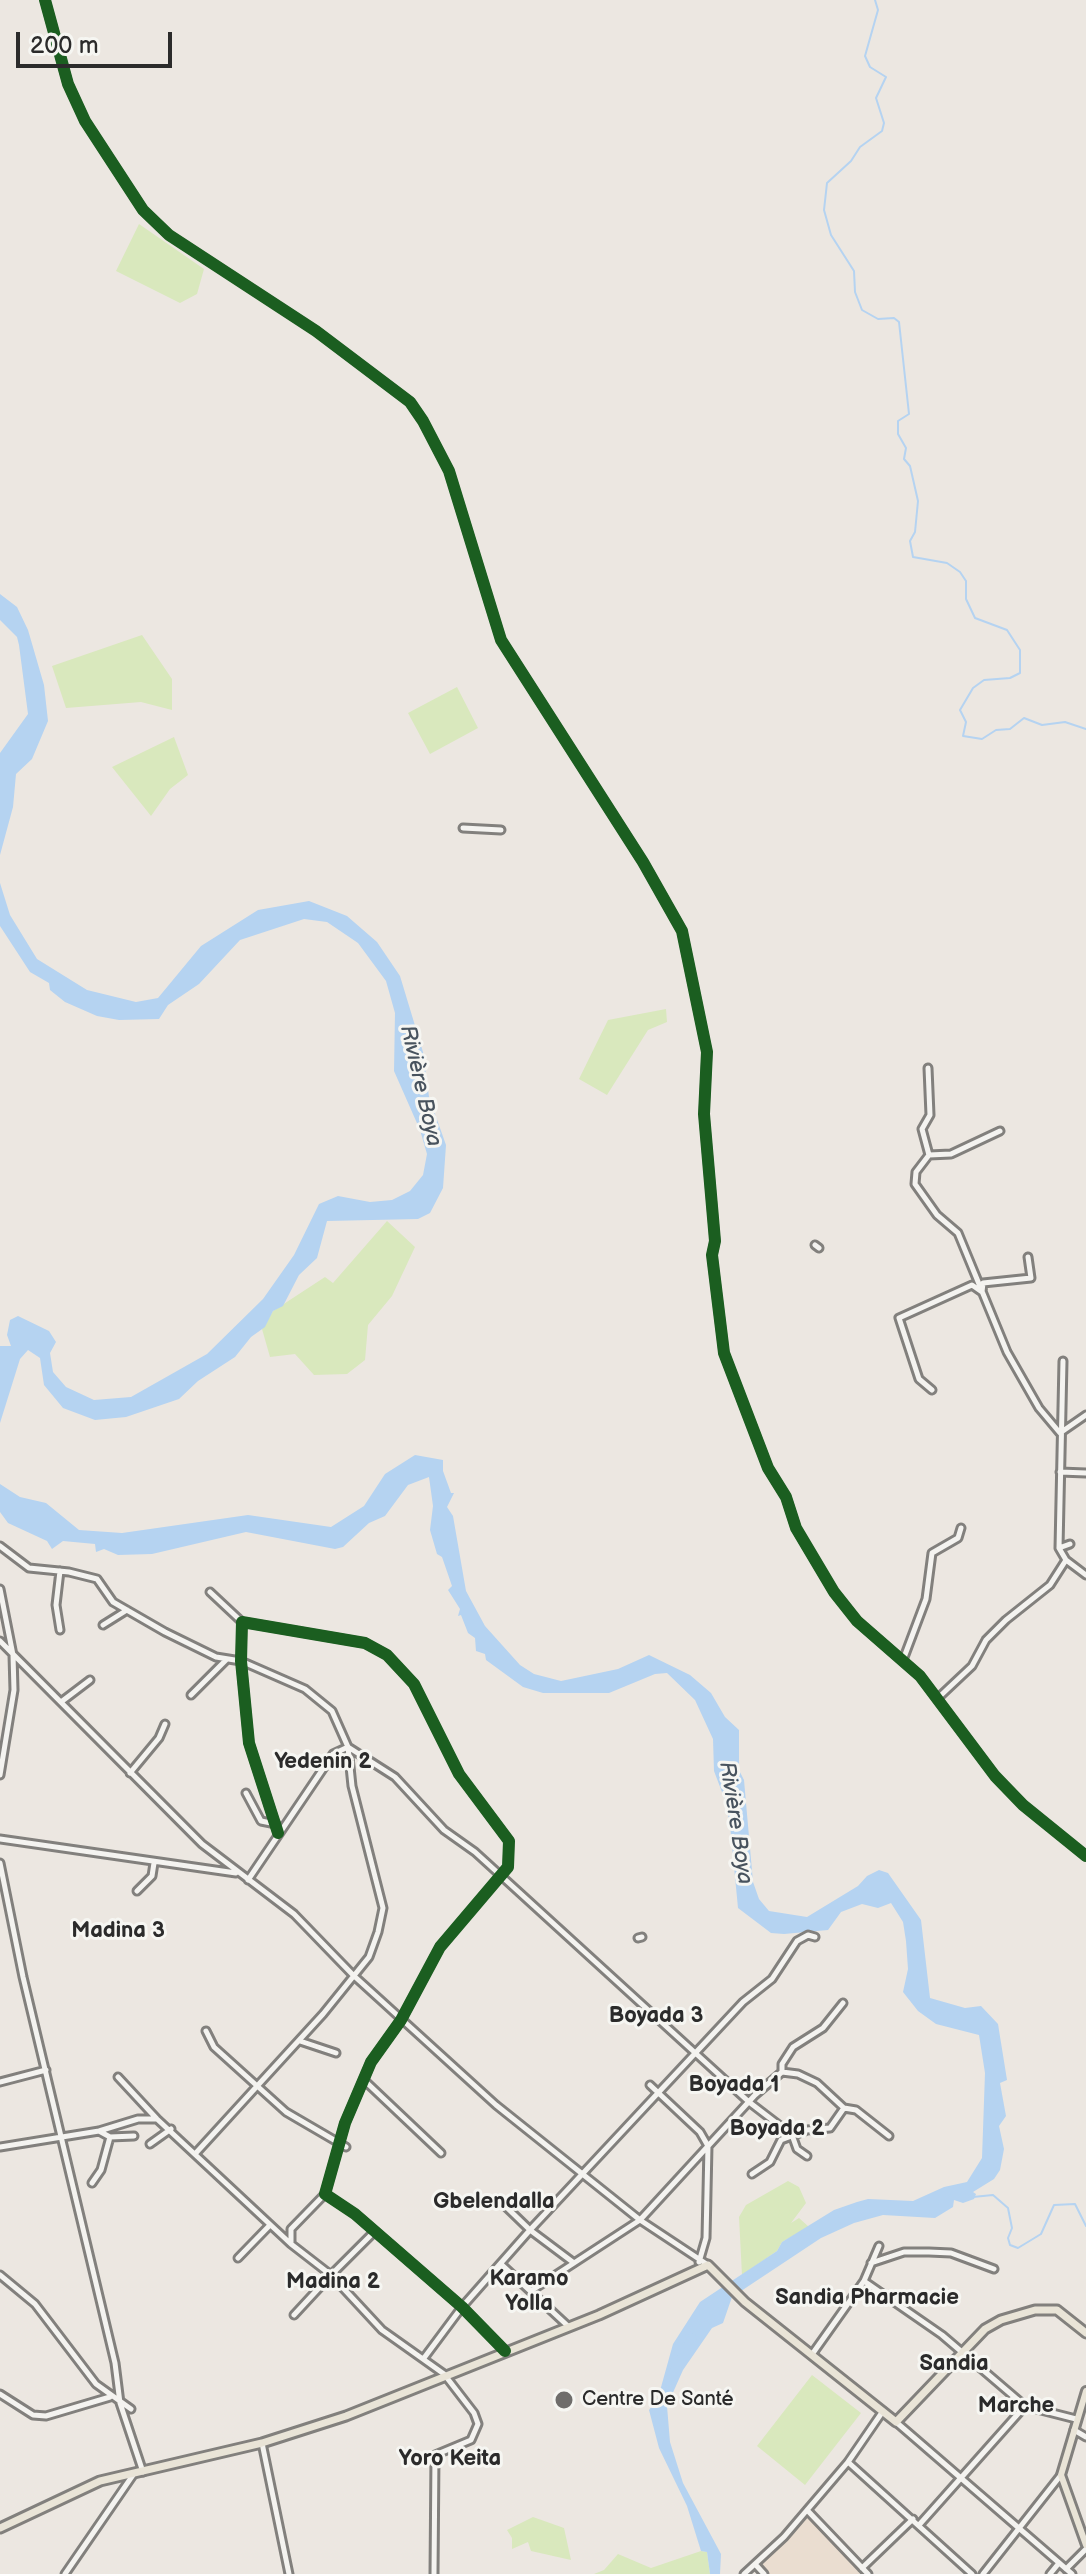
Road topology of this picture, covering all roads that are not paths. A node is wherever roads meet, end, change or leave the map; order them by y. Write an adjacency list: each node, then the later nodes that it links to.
1 (45, 0): 31 (street)
2 (463, 828): 3 (street)
3 (501, 830)
4 (928, 1068): 6 (street)
5 (1000, 1131): 6 (street)
6 (929, 1155): 8 (street)
7 (1028, 1257): 8 (street)
8 (982, 1292): 10 (street); 12 (street)
9 (1063, 1361): 12 (street)
10 (932, 1390)
11 (1086, 1415): 12 (street)
12 (1061, 1429): 13 (street)
13 (1060, 1472): 14 (street); 18 (street)
14 (1086, 1473)
15 (961, 1528): 31 (street)
16 (1070, 1544): 18 (street)
17 (0, 1546): 20 (street)
18 (1059, 1548): 19 (street)
19 (1066, 1560): 21 (street); 35 (street)
20 (60, 1571): 24 (street); 27 (street)
21 (1086, 1575)
22 (0, 1589): 29 (street)
23 (210, 1592): 25 (street)
24 (128, 1609): 26 (street); 30 (street)
25 (242, 1622): 32 (street); 51 (street)
26 (103, 1625)
27 (60, 1630)
28 (0, 1641): 29 (street)
29 (13, 1655): 36 (street); 40 (street)
30 (227, 1659): 32 (street); 34 (street)
31 (903, 1660): 35 (street)
32 (241, 1661): 38 (street); 42 (street)
33 (90, 1680): 36 (street)
34 (191, 1695)
35 (938, 1698): 45 (street)
36 (61, 1702): 39 (street)
37 (165, 1724): 39 (street)
38 (348, 1747): 43 (street); 51 (street); 55 (street)
39 (130, 1773): 48 (street)
40 (0, 1775)
41 (246, 1793): 42 (street)
42 (276, 1824): 43 (street)
43 (278, 1833): 52 (street)
44 (0, 1839): 47 (street)
45 (1086, 1856)
46 (0, 1863): 62 (street)
47 (154, 1863): 49 (street); 53 (street)
48 (226, 1864): 49 (street); 50 (street)
49 (209, 1869): 50 (street)
50 (238, 1874): 52 (street)
51 (501, 1877): 57 (street); 61 (street)
52 (248, 1880): 55 (street)
53 (137, 1891)
54 (815, 1937): 61 (street)
55 (356, 1978): 57 (street); 59 (street)
56 (843, 2003): 63 (street)
57 (401, 2020): 65 (street); 88 (street)
58 (206, 2031): 68 (street)
59 (300, 2041): 60 (street); 68 (street)
60 (336, 2053)
61 (696, 2053): 69 (street); 70 (street)
62 (46, 2070): 66 (street); 75 (street)
63 (782, 2072): 70 (street); 71 (street)
64 (118, 2077): 72 (street)
65 (365, 2081): 81 (street); 85 (street)
66 (0, 2082)
67 (650, 2085): 69 (street)
68 (257, 2086): 81 (street); 86 (street)
69 (658, 2093): 82 (street); 88 (street)
70 (749, 2102): 76 (street); 82 (street)
71 (844, 2108): 76 (street); 78 (street)
72 (157, 2119): 73 (street); 74 (street)
73 (171, 2129): 80 (street); 86 (street)
74 (99, 2131): 75 (street); 79 (street)
75 (62, 2135): 83 (street); 123 (street)
76 (792, 2135): 87 (street); 89 (street)
77 (134, 2136): 79 (street)
78 (889, 2136)
79 (110, 2137): 90 (street)
80 (150, 2144)
81 (338, 2144): 84 (street); 91 (street)
82 (708, 2146): 93 (street); 105 (street)
83 (0, 2147)
84 (346, 2147)
85 (441, 2153)
86 (195, 2154): 94 (street)
87 (807, 2156)
88 (584, 2174): 93 (street); 96 (street)
89 (752, 2174)
90 (92, 2183)
91 (325, 2194): 95 (street); 98 (street)
92 (498, 2199): 96 (street)
93 (640, 2220): 102 (street); 105 (street)
94 (270, 2225): 97 (street); 101 (street)
95 (291, 2229): 97 (street); 99 (street)
96 (530, 2230): 102 (street); 104 (street)
97 (278, 2232): 99 (street)
98 (374, 2232): 108 (street); 111 (street)
99 (291, 2244): 108 (street)
100 (879, 2246): 103 (street)
101 (238, 2258)
102 (574, 2263): 110 (street)
103 (871, 2263): 106 (street); 109 (street)
104 (501, 2264): 110 (street); 111 (street)
105 (704, 2264): 113 (highway); 117 (highway)
106 (994, 2269)
107 (0, 2275): 122 (street)
108 (331, 2275): 112 (street); 118 (street)
109 (864, 2281): 116 (street); 117 (street)
110 (531, 2291): 113 (street)
111 (462, 2307): 115 (street); 118 (street)
112 (294, 2315)
113 (569, 2327): 115 (highway)
114 (1086, 2333): 116 (highway)
115 (505, 2351): 119 (highway)
116 (962, 2352): 124 (street); 128 (highway)
117 (813, 2353): 126 (highway)
118 (424, 2358): 119 (street)
119 (444, 2374): 131 (highway); 149 (street)
120 (1086, 2391): 127 (main road)
121 (0, 2394): 122 (street)
122 (111, 2397): 123 (street)
123 (120, 2403): 125 (street); 133 (street)
124 (1025, 2406): 127 (street); 134 (street)
125 (131, 2409)
126 (883, 2411): 128 (highway); 132 (street)
127 (1076, 2419): 129 (main road)
128 (896, 2422): 134 (street)
129 (1073, 2429): 130 (street); 136 (main road)
130 (1086, 2437)
131 (262, 2443): 133 (highway); 147 (street)
132 (848, 2462): 137 (street); 138 (street)
133 (144, 2473): 135 (highway)
134 (960, 2474): 139 (street); 141 (street)
135 (133, 2475): 140 (highway); 148 (street)
136 (1061, 2475): 141 (street); 142 (main road)
137 (807, 2510): 144 (street); 145 (street)
138 (913, 2519): 139 (street); 145 (street)
139 (919, 2525): 153 (street)
140 (0, 2528)
141 (1021, 2529): 143 (street); 154 (street)
142 (1086, 2547): 146 (street)
143 (1059, 2563): 146 (street); 155 (street)
144 (755, 2564): 150 (street); 151 (street)
145 (862, 2568): 152 (street)
146 (1066, 2569): 156 (street)
147 (290, 2571)
148 (65, 2574)
149 (434, 2574)
150 (744, 2574)
151 (764, 2574)
152 (868, 2574)
153 (972, 2574)
154 (983, 2574)
155 (1050, 2574)
156 (1072, 2574)

